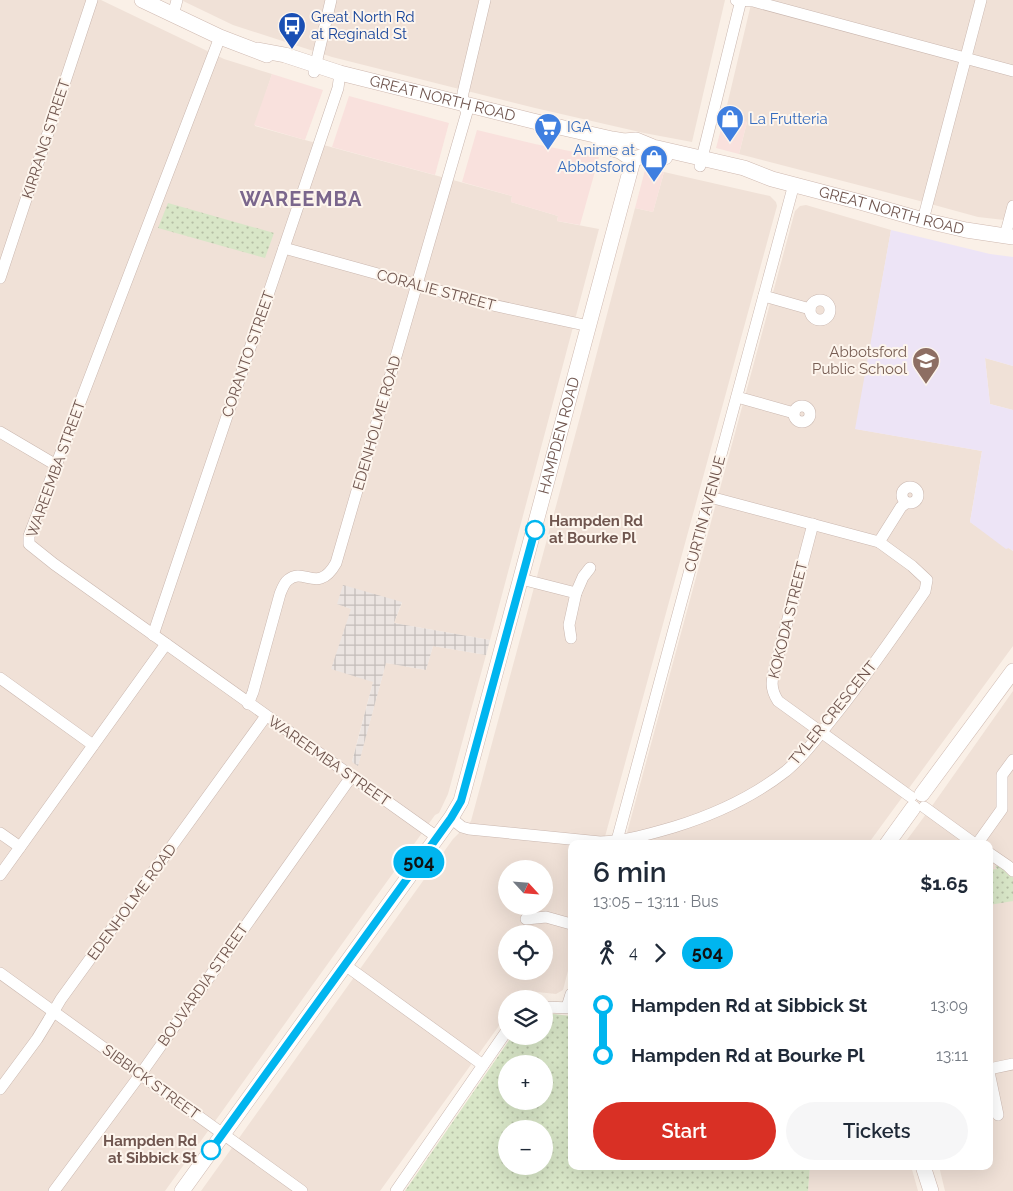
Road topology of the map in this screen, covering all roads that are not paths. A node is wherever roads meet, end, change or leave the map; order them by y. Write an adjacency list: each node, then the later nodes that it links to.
1 (92, 0): 22 (street, KIRRANG STREET)
2 (142, 0): 8 (main road, GREAT NORTH ROAD)
3 (177, 0): 8 (street)
4 (331, 0): 11 (street)
5 (485, 0): 14 (street, EDENHOLME ROAD)
6 (739, 0): 10 (street); 16 (street)
7 (981, 0): 10 (street)
8 (173, 15): 9 (main road, GREAT NORTH ROAD)
9 (220, 37): 11 (main road, GREAT NORTH ROAD); 30 (street, WAREEMBA STREET)
10 (966, 58): 12 (street); 19 (street)
11 (314, 68): 13 (main road, GREAT NORTH ROAD)
12 (1013, 71)
13 (340, 76): 14 (main road, GREAT NORTH ROAD); 21 (street, CORANTO STREET)
14 (465, 108): 15 (main road, GREAT NORTH ROAD); 23 (street, EDENHOLME ROAD)
15 (633, 151): 16 (main road, GREAT NORTH ROAD); 26 (main road, HAMPDEN ROAD)
16 (701, 162): 17 (main road, GREAT NORTH ROAD)
17 (794, 184): 19 (main road, GREAT NORTH ROAD); 24 (street, CURTIN AVENUE)
18 (1013, 206): 20 (street)
19 (922, 220): 20 (main road, GREAT NORTH ROAD)
20 (1009, 237)
21 (284, 248): 23 (street, CORALIE STREET); 38 (street, CORANTO STREET)
22 (0, 278)
23 (417, 285): 26 (street, CORALIE STREET); 43 (street, EDENHOLME ROAD)
24 (764, 296): 25 (street); 27 (street, CURTIN AVENUE)
25 (810, 308)
26 (589, 326): 36 (main road, HAMPDEN ROAD)
27 (737, 397): 28 (street); 31 (street, CURTIN AVENUE)
28 (794, 413)
29 (0, 432): 30 (street)
30 (56, 465): 38 (street, WAREEMBA STREET)
31 (710, 496): 33 (street, TYLER CRESCENT); 55 (street, CURTIN AVENUE)
32 (906, 503): 34 (street)
33 (813, 524): 34 (street, TYLER CRESCENT); 45 (street, KOKODA STREET)
34 (879, 542): 45 (street, TYLER CRESCENT)
35 (590, 568): 37 (street)
36 (521, 579): 37 (street); 51 (main road, HAMPDEN ROAD)
37 (576, 593): 39 (street)
38 (153, 634): 40 (street, WAREEMBA STREET)
39 (571, 638)
40 (166, 644): 43 (street, WAREEMBA STREET); 46 (street)
41 (1013, 671): 50 (main road)
42 (0, 678): 46 (street)
43 (248, 704): 44 (street, WAREEMBA STREET)
44 (266, 716): 48 (street, WAREEMBA STREET); 70 (street, EDENHOLME ROAD)
45 (822, 732): 50 (street, KOKODA STREET); 56 (street, TYLER CRESCENT)
46 (93, 746): 60 (street)
47 (1013, 760): 49 (street)
48 (351, 777): 53 (street, WAREEMBA STREET); 75 (street, BOUVARDIA STREET)
49 (1008, 785): 59 (street)
50 (918, 801): 57 (main road); 58 (street, KOKODA STREET)
51 (451, 818): 53 (main road, HAMPDEN ROAD); 54 (street, TYLER CRESCENT)
52 (0, 832): 60 (street)
53 (437, 837): 66 (main road, HAMPDEN ROAD)
54 (580, 840)
55 (617, 840)
56 (628, 840)
57 (890, 840)
58 (971, 840)
59 (979, 840)
60 (20, 847): 63 (street)
61 (993, 856): 62 (street)
62 (1013, 871)
63 (0, 875)
64 (526, 919): 65 (street)
65 (568, 923)
66 (345, 965): 73 (street); 79 (main road, HAMPDEN ROAD)
67 (0, 972): 70 (street, SIBBICK STREET)
68 (553, 1007): 69 (street)
69 (568, 1008)
70 (53, 1012): 75 (street, SIBBICK STREET); 76 (street, EDENHOLME ROAD)
71 (498, 1043): 73 (street)
72 (1013, 1064): 74 (street)
73 (483, 1065): 84 (street)
74 (993, 1069)
75 (140, 1075): 79 (street, SIBBICK STREET); 81 (street, BOUVARDIA STREET)
76 (0, 1089)
77 (993, 1090): 78 (street)
78 (998, 1115)
79 (223, 1134): 82 (main road, HAMPDEN ROAD); 83 (street, SIBBICK STREET)
80 (925, 1170): 85 (main road)
81 (54, 1191)
82 (182, 1191)
83 (302, 1191)
84 (396, 1191)
85 (930, 1191)

